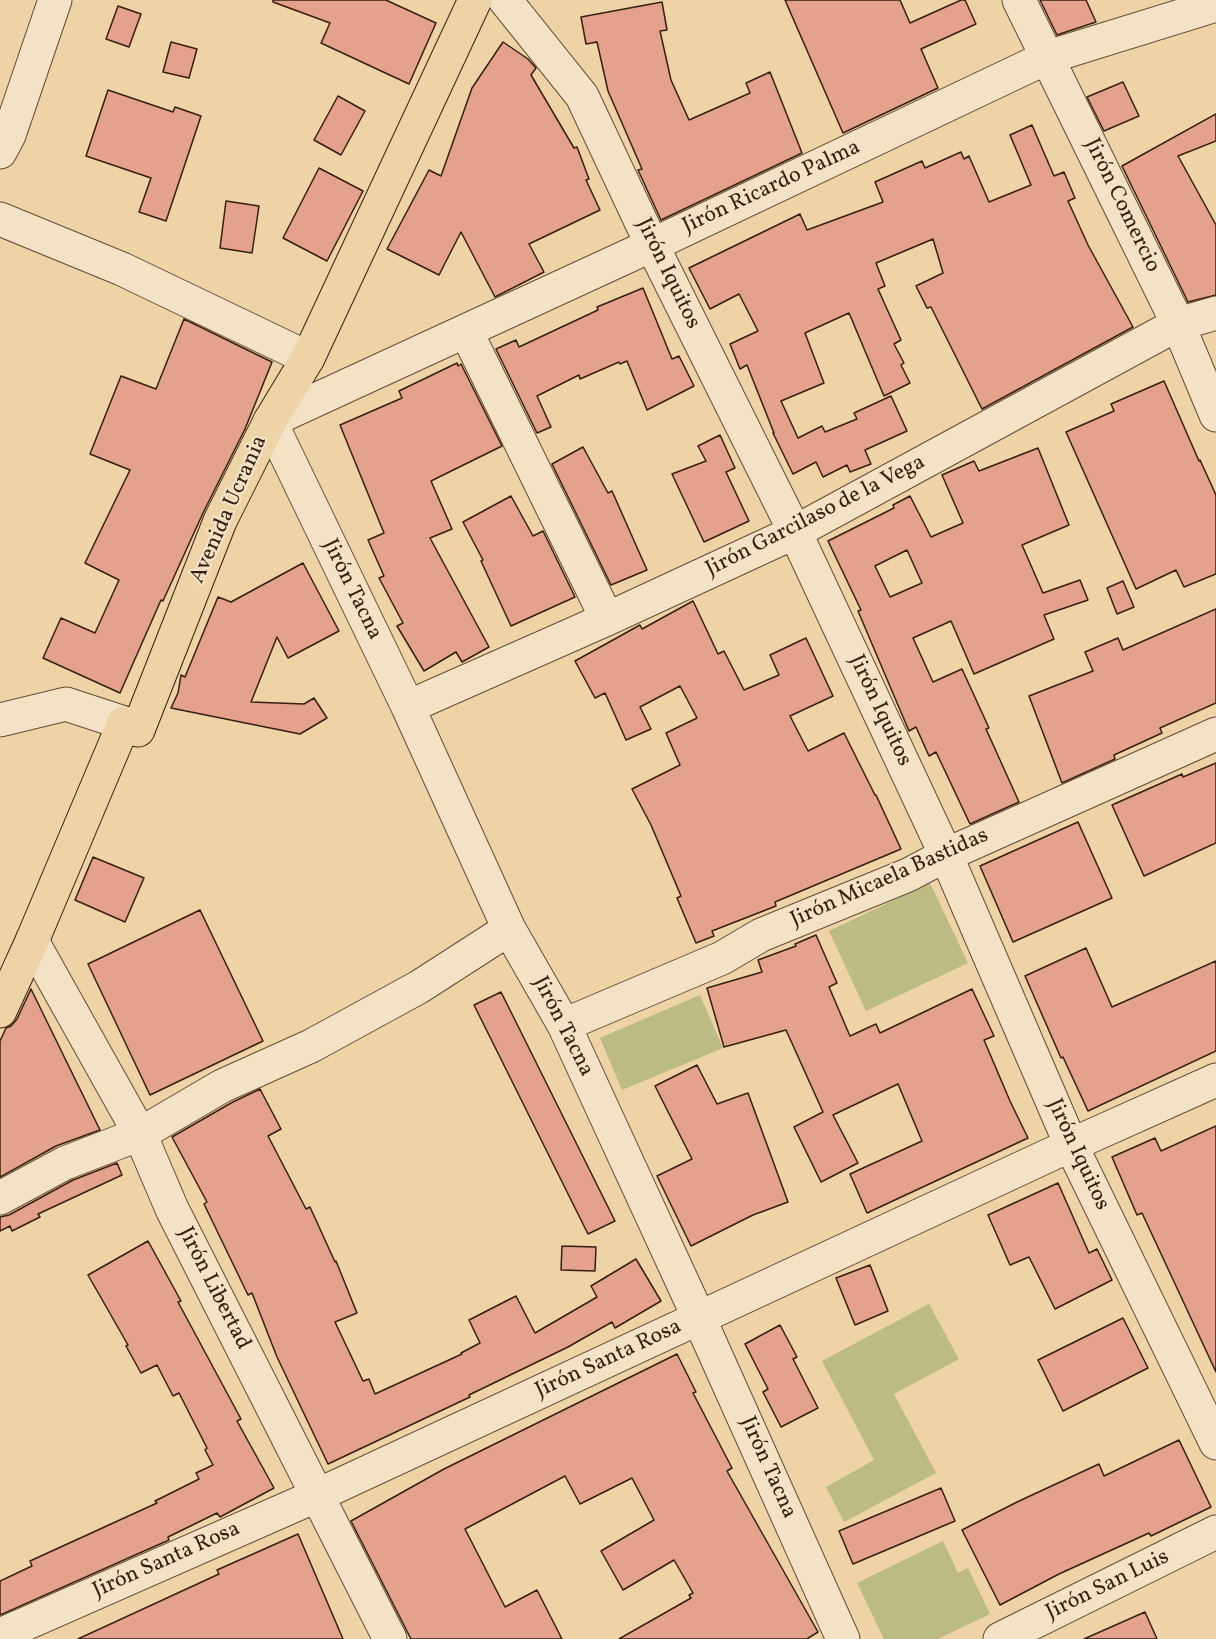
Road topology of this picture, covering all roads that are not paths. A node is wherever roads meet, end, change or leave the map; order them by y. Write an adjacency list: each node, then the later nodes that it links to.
1 (54, 0): 7 (street)
2 (475, 0): 13 (main road, Avenida Ucrania)
3 (505, 0): 9 (street, Jirón Iquitos)
4 (1019, 0): 6 (street, Jirón Comercio)
5 (1216, 5): 6 (street, Jirón Ricardo Palma)
6 (1048, 57): 9 (street, Jirón Ricardo Palma); 11 (street, Jirón Comercio)
7 (0, 152)
8 (0, 219): 13 (street)
9 (652, 245): 12 (street, Jirón Ricardo Palma); 16 (street, Jirón Iquitos)
10 (1216, 313): 11 (street, Jirón Garcilaso de la Vega)
11 (1178, 324): 14 (street, Jirón Comercio); 16 (street, Jirón Garcilaso de la Vega)
12 (466, 331): 15 (street, Jirón Ricardo Palma); 17 (street)
13 (308, 358): 15 (main road, Avenida Ucrania)
14 (1216, 415)
15 (270, 421): 18 (street, Jirón Tacna); 20 (main road, Avenida Ucrania)
16 (795, 532): 17 (street, Jirón Garcilaso de la Vega); 22 (street, Jirón Iquitos)
17 (607, 619): 18 (street, Jirón Garcilaso de la Vega)
18 (408, 707): 23 (street, Jirón Tacna)
19 (0, 720): 20 (street)
20 (124, 723): 24 (main road)
21 (1216, 734): 22 (street, Jirón Micaela Bastidas)
22 (946, 855): 26 (street, Jirón Micaela Bastidas); 29 (street, Jirón Iquitos)
23 (509, 929): 26 (street, Jirón Tacna); 28 (street)
24 (32, 941): 25 (main road); 28 (street, Jirón Libertad)
25 (0, 1011)
26 (564, 1025): 31 (street, Jirón Tacna)
27 (1216, 1080): 29 (street, Jirón Santa Rosa)
28 (140, 1134): 30 (street); 33 (street, Jirón Libertad)
29 (1071, 1145): 31 (street, Jirón Santa Rosa); 32 (street, Jirón Iquitos)
30 (0, 1198)
31 (699, 1318): 33 (street, Jirón Santa Rosa); 37 (street, Jirón Tacna)
32 (1216, 1443)
33 (318, 1495): 35 (street, Jirón Santa Rosa); 36 (street, Jirón Libertad)
34 (1216, 1532): 38 (street, Jirón San Luis)
35 (0, 1635)
36 (390, 1639)
37 (843, 1639)
38 (1000, 1639)

